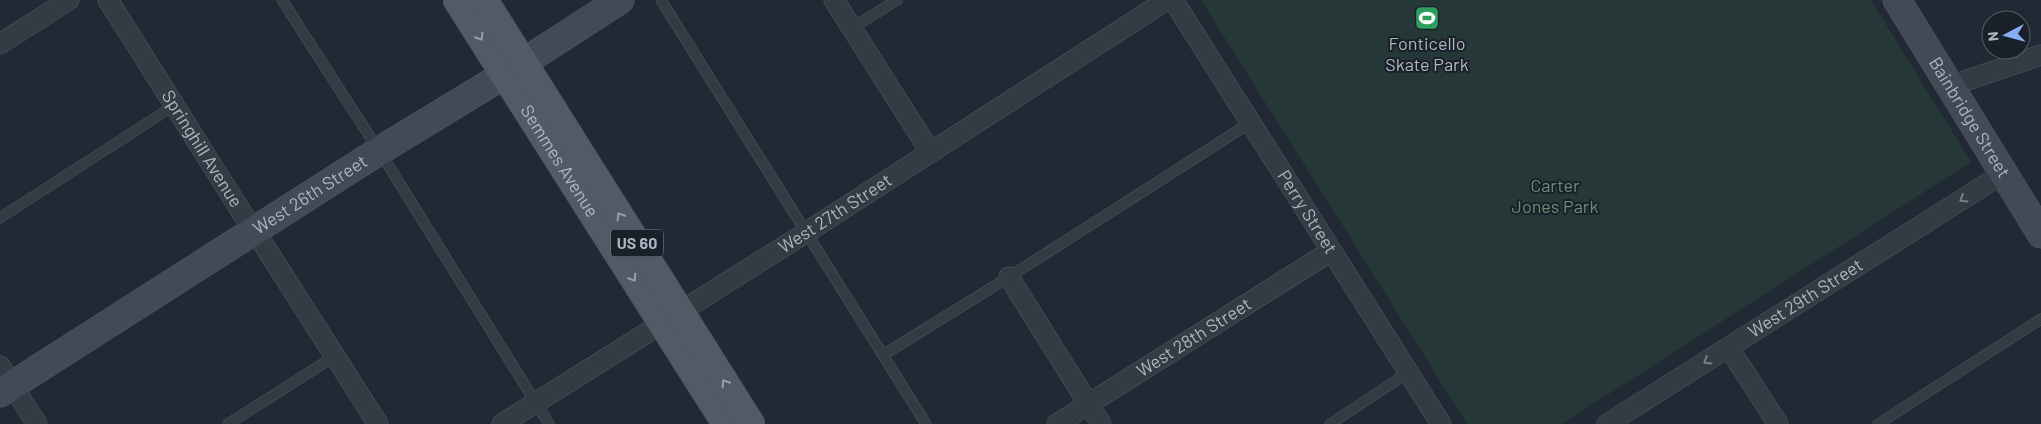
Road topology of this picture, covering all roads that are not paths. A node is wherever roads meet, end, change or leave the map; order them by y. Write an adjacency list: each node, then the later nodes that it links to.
1 (69, 0): 14 (street)
2 (108, 0): 18 (street, Springhill Avenue)
3 (282, 0): 20 (lane)
4 (457, 0): 16 (main road, Semmes Avenue / US 60, one-way to 16)
5 (484, 0): 16 (main road, Semmes Avenue / US 60)
6 (620, 0): 16 (street, West 26th Street)
7 (661, 0): 25 (lane)
8 (834, 0): 13 (street)
9 (897, 0): 13 (lane)
10 (1167, 0): 21 (street, West 27th Street)
11 (1173, 0): 19 (street, Perry Street)
12 (1897, 0): 17 (street, Bainbridge Street)
13 (852, 28): 21 (street)
14 (0, 44)
15 (2041, 54): 17 (street)
16 (514, 68): 20 (street, West 26th Street); 29 (main road, Semmes Avenue / US 60)
17 (1950, 86): 22 (street, Bainbridge Street)
18 (175, 105): 23 (lane); 24 (street, Springhill Avenue)
19 (1250, 122): 27 (street, Perry Street); 28 (lane)
20 (379, 151): 24 (street, West 26th Street); 36 (lane)
21 (931, 153): 25 (street, West 27th Street)
22 (2004, 173): 26 (street, Bainbridge Street); 31 (street, West 29th Street, one-way to 31)
23 (0, 218)
24 (255, 232): 33 (street, Springhill Avenue); 35 (street, West 26th Street)
25 (807, 232): 29 (street, West 27th Street); 32 (lane)
26 (2041, 234)
27 (1331, 251): 34 (street, Perry Street); 37 (street, West 28th Street)
28 (1009, 278): 32 (lane); 37 (street)
29 (672, 318): 36 (street, West 27th Street); 43 (main road, Semmes Avenue / US 60); 44 (main road, Semmes Avenue / US 60, one-way to 29)
30 (2041, 319): 52 (lane)
31 (1729, 348): 50 (street, West 29th Street, one-way to 50); 51 (street)
32 (883, 355): 45 (lane)
33 (335, 356): 39 (lane); 40 (street, Springhill Avenue)
34 (1409, 372): 48 (lane); 49 (street, Perry Street)
35 (4, 381): 38 (street)
36 (536, 403): 41 (street, West 27th Street); 42 (lane)
37 (1089, 404): 46 (street, West 28th Street); 47 (street)
38 (37, 424)
39 (228, 424)
40 (378, 424)
41 (502, 424)
42 (549, 424)
43 (726, 424)
44 (751, 424)
45 (926, 424)
46 (1057, 424)
47 (1101, 424)
48 (1330, 424)
49 (1441, 424)
50 (1607, 424)
51 (1778, 424)
52 (1878, 424)

